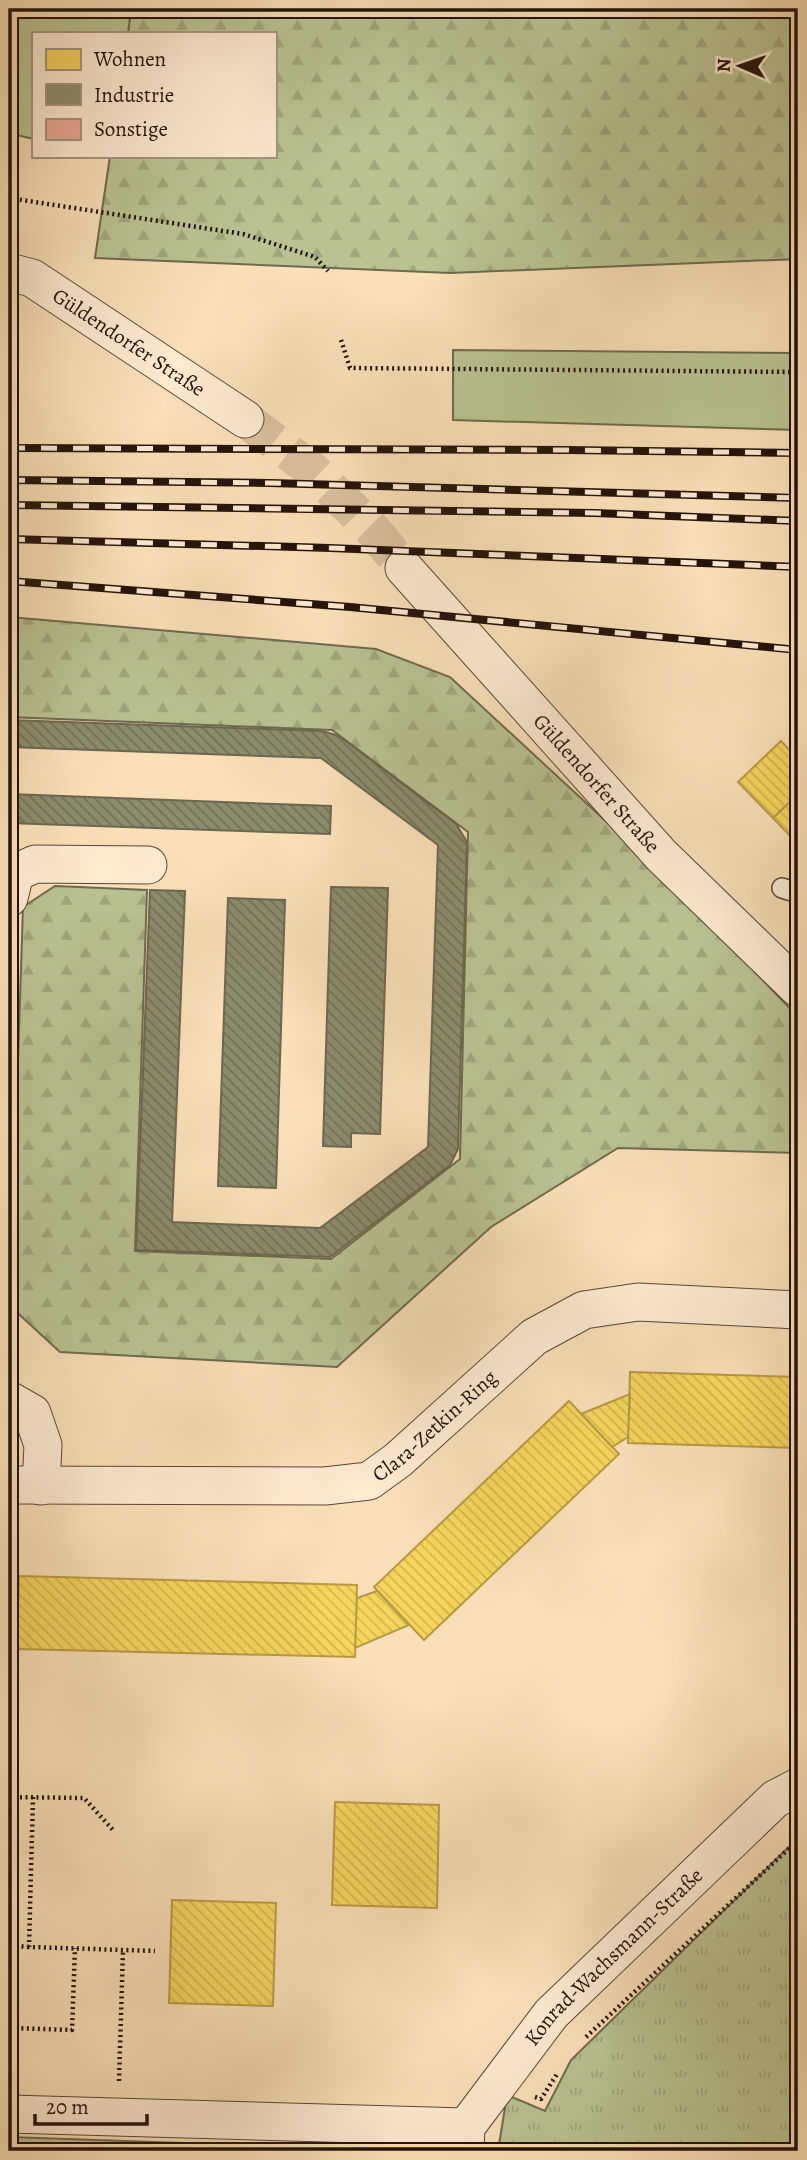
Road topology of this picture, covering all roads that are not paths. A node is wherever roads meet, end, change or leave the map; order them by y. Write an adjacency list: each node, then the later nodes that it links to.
1 (9, 272): 2 (street, Güldendorfer Straße)
2 (245, 419)
3 (404, 568): 6 (street, Güldendorfer Straße)
4 (148, 865): 5 (street)
5 (9, 898)
6 (798, 988)
7 (798, 1310): 9 (street, Clara-Zetkin-Ring)
8 (9, 1400): 9 (street)
9 (22, 1486)
10 (798, 1787): 12 (street, Konrad-Wachsmann-Straße)
11 (9, 2114): 12 (street)
12 (466, 2139)

